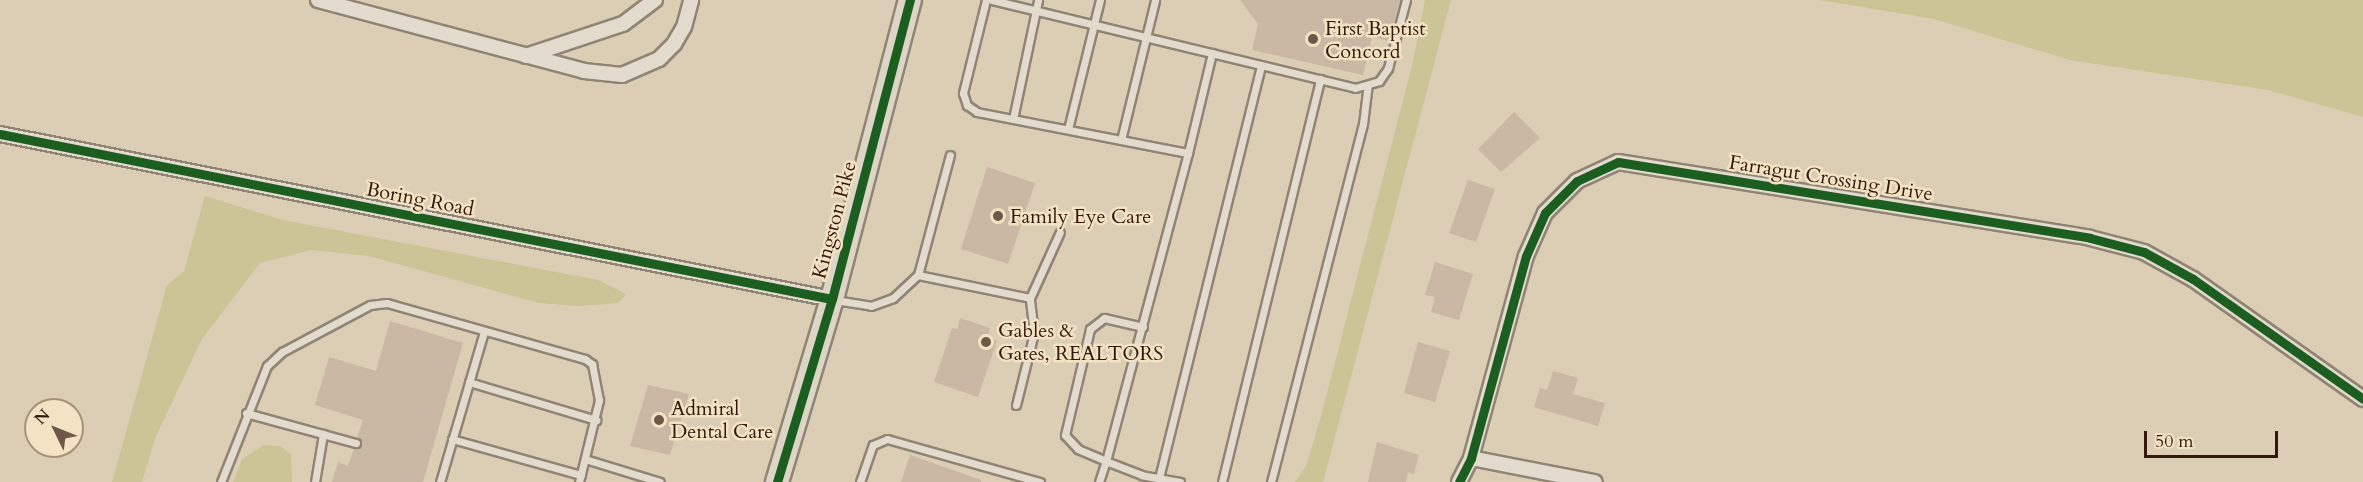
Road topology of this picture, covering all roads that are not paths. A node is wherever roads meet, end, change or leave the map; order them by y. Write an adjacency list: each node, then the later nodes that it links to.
1 (318, 0): 11 (street)
2 (655, 0): 16 (street)
3 (691, 0): 16 (street)
4 (910, 0): 29 (main road, Kingston Pike)
5 (986, 0): 20 (lane)
6 (992, 0): 12 (lane)
7 (1038, 0): 12 (lane)
8 (1100, 0): 13 (lane)
9 (1155, 0): 14 (lane)
10 (1406, 0): 19 (lane)
11 (353, 4): 16 (street)
12 (1035, 10): 13 (lane); 20 (lane)
13 (1093, 24): 14 (lane); 21 (lane)
14 (1146, 37): 15 (lane); 23 (lane)
15 (1212, 53): 17 (lane); 24 (lane)
16 (526, 56)
17 (1261, 65): 18 (lane); 44 (lane)
18 (1320, 79): 19 (lane); 54 (lane)
19 (1368, 86): 55 (lane)
20 (1013, 119): 21 (lane)
21 (1068, 129): 23 (lane)
22 (0, 134): 29 (street, Boring Road)
23 (1120, 140): 24 (lane)
24 (1188, 153): 30 (lane)
25 (950, 155): 27 (lane)
26 (1060, 232): 28 (lane)
27 (918, 275): 28 (lane); 29 (lane)
28 (1030, 298): 34 (lane)
29 (832, 299): 49 (main road, Kingston Pike)
30 (1143, 327): 42 (lane); 42 (lane)
31 (484, 332): 32 (lane); 35 (lane); 36 (lane)
32 (469, 382): 36 (lane); 38 (lane)
33 (2363, 399): 40 (street, Farragut Crossing Drive)
34 (1016, 405)
35 (246, 413): 37 (lane); 45 (lane)
36 (596, 420): 41 (lane)
37 (323, 434): 39 (lane); 46 (lane)
38 (452, 439): 43 (lane); 47 (lane)
39 (356, 443)
40 (1471, 458): 56 (street, Farragut Crossing Drive); 57 (street)
41 (585, 459): 43 (lane); 48 (lane)
42 (1107, 461): 44 (lane); 52 (lane)
43 (580, 478)
44 (1159, 478): 53 (lane)
45 (221, 482)
46 (315, 482)
47 (440, 482)
48 (660, 482)
49 (777, 482)
50 (860, 482): 51 (lane)
51 (1040, 482)
52 (1099, 482)
53 (1180, 482)
54 (1222, 482)
55 (1271, 482)
56 (1459, 482)
57 (1595, 482)

